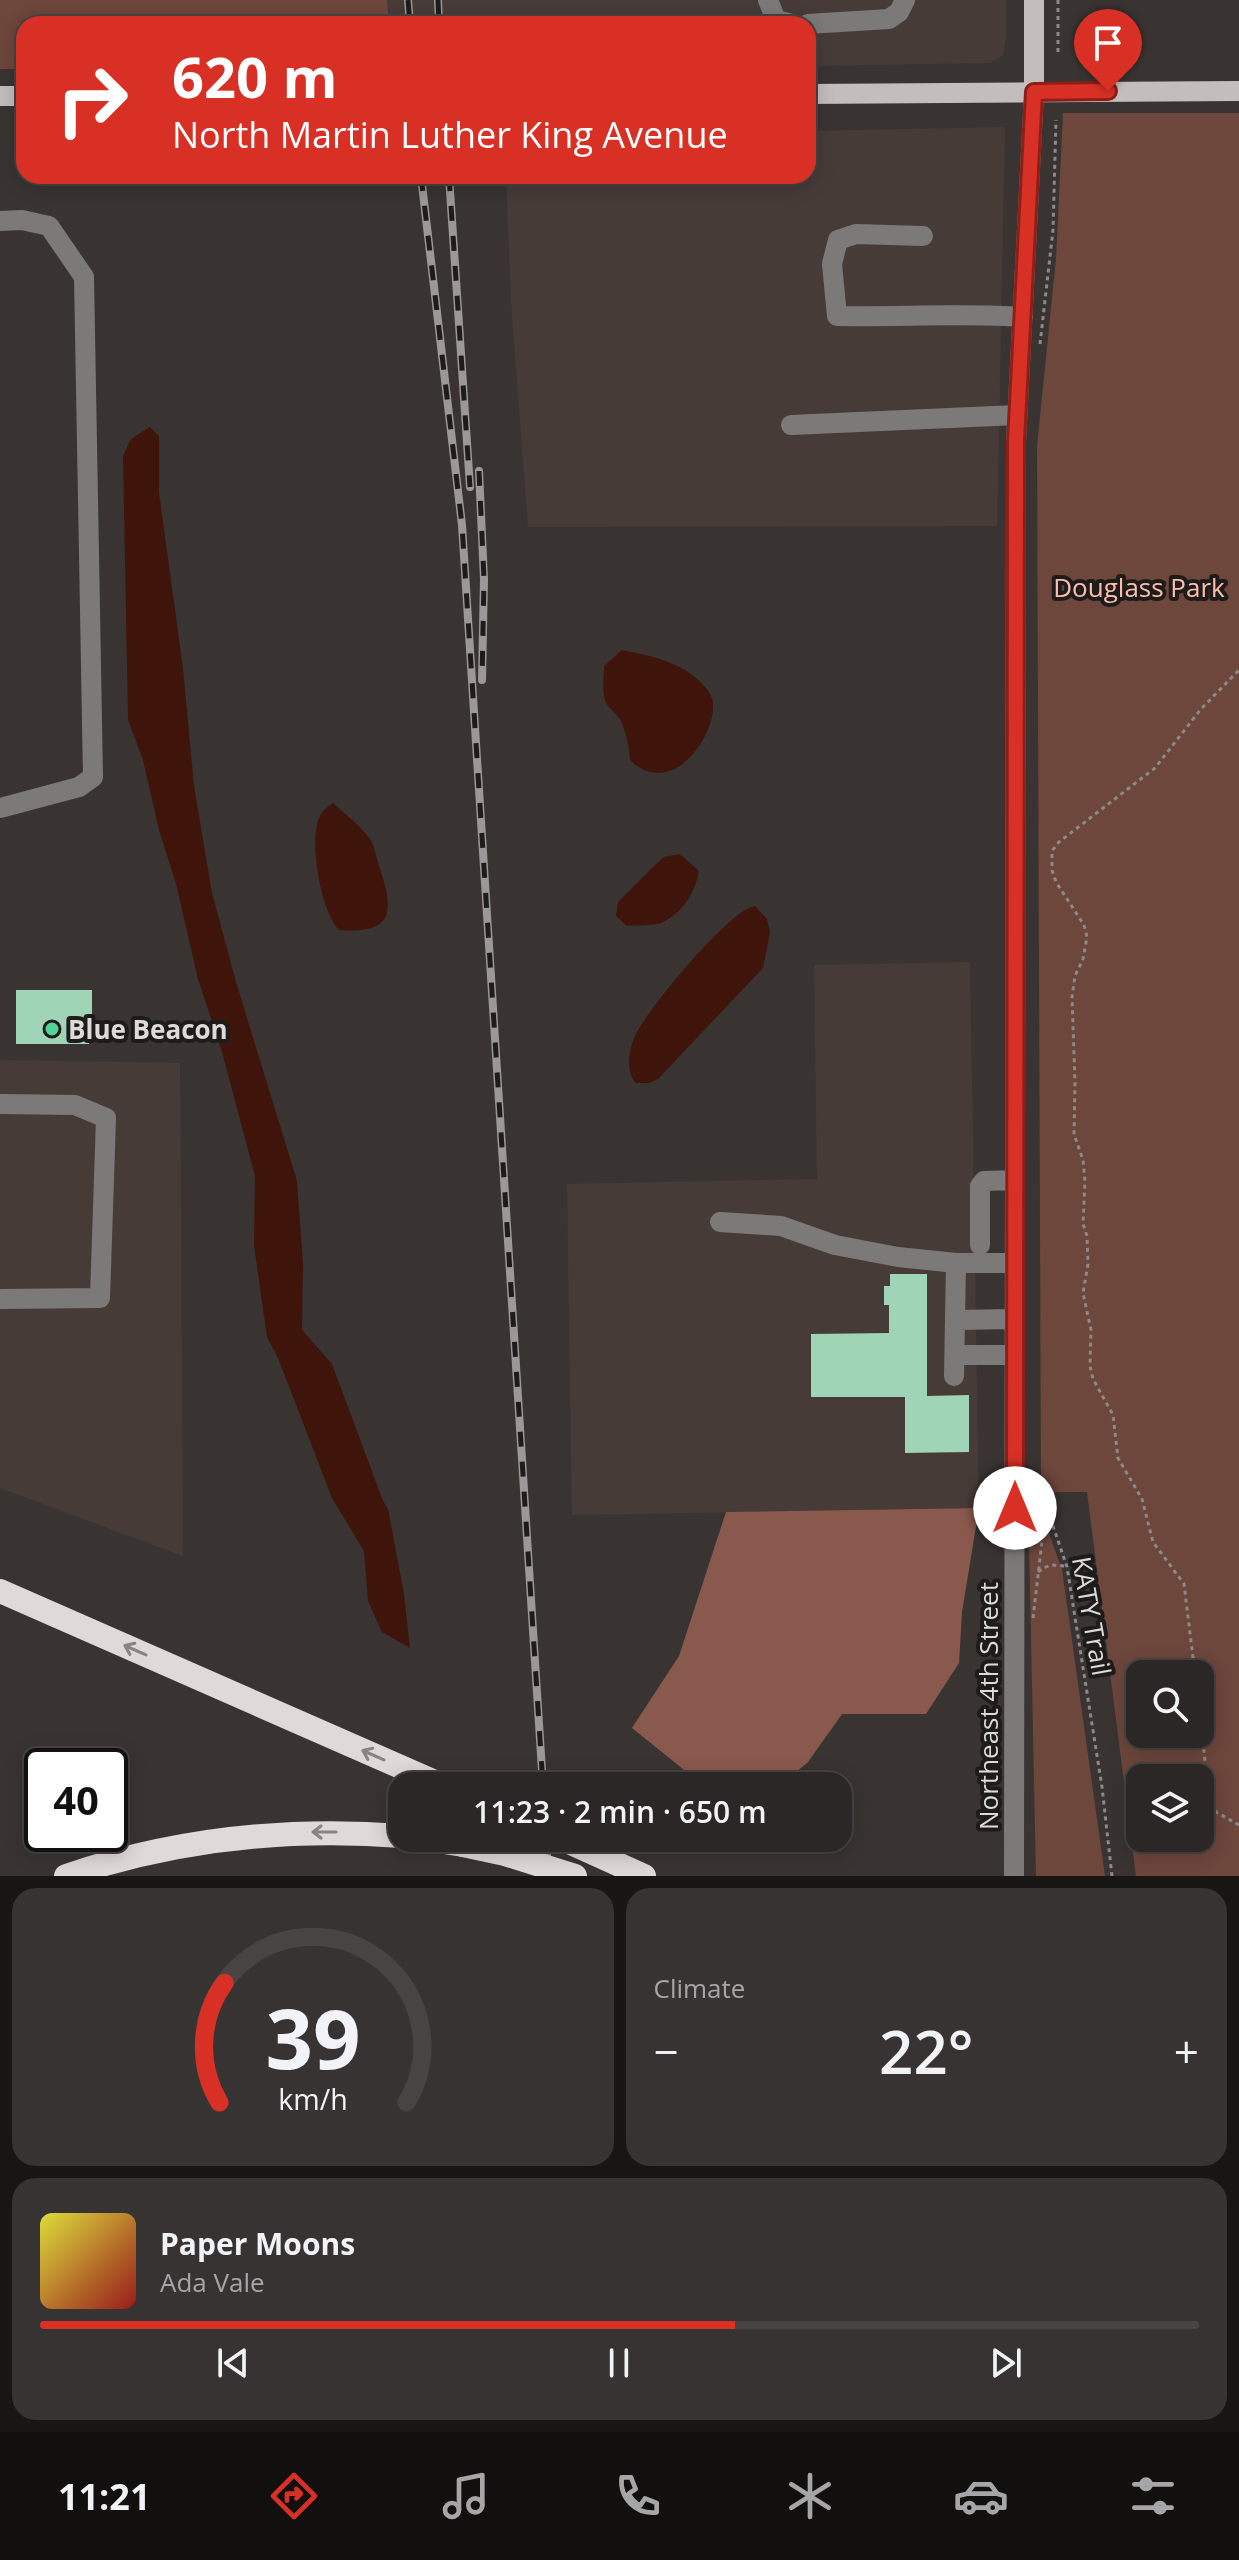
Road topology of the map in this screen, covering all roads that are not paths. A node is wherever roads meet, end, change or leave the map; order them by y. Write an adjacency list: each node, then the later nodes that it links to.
1 (905, 0): 3 (street)
2 (1034, 0): 5 (main road, Northeast 4th Street)
3 (816, 24)
4 (1239, 91): 5 (main road)
5 (1034, 92): 6 (main road); 9 (street, Northeast 4th Street)
6 (816, 94)
7 (0, 221): 12 (street)
8 (923, 236): 9 (street)
9 (1023, 317): 10 (street, Northeast 4th Street)
10 (1017, 415): 11 (street); 14 (street, Northeast 4th Street)
11 (791, 425)
12 (5, 802)
13 (0, 1104): 19 (street)
14 (1015, 1180): 16 (street); 18 (street, Northeast 4th Street)
15 (720, 1222): 17 (street)
16 (980, 1245)
17 (956, 1263): 18 (street); 21 (street)
18 (1015, 1263): 20 (street, Northeast 4th Street)
19 (0, 1299)
20 (1015, 1319): 21 (street); 23 (street, Northeast 4th Street)
21 (955, 1320): 22 (street)
22 (955, 1355): 23 (street); 24 (street)
23 (1015, 1355): 33 (street, Northeast 4th Street)
24 (954, 1376)
25 (0, 1591): 26 (highway, one-way to 25)
26 (412, 1772)
27 (388, 1836): 30 (highway, one-way to 30)
28 (496, 1852): 31 (highway, bridge)
29 (591, 1852): 32 (highway)
30 (66, 1876)
31 (575, 1876)
32 (643, 1876)
33 (1014, 1876)

